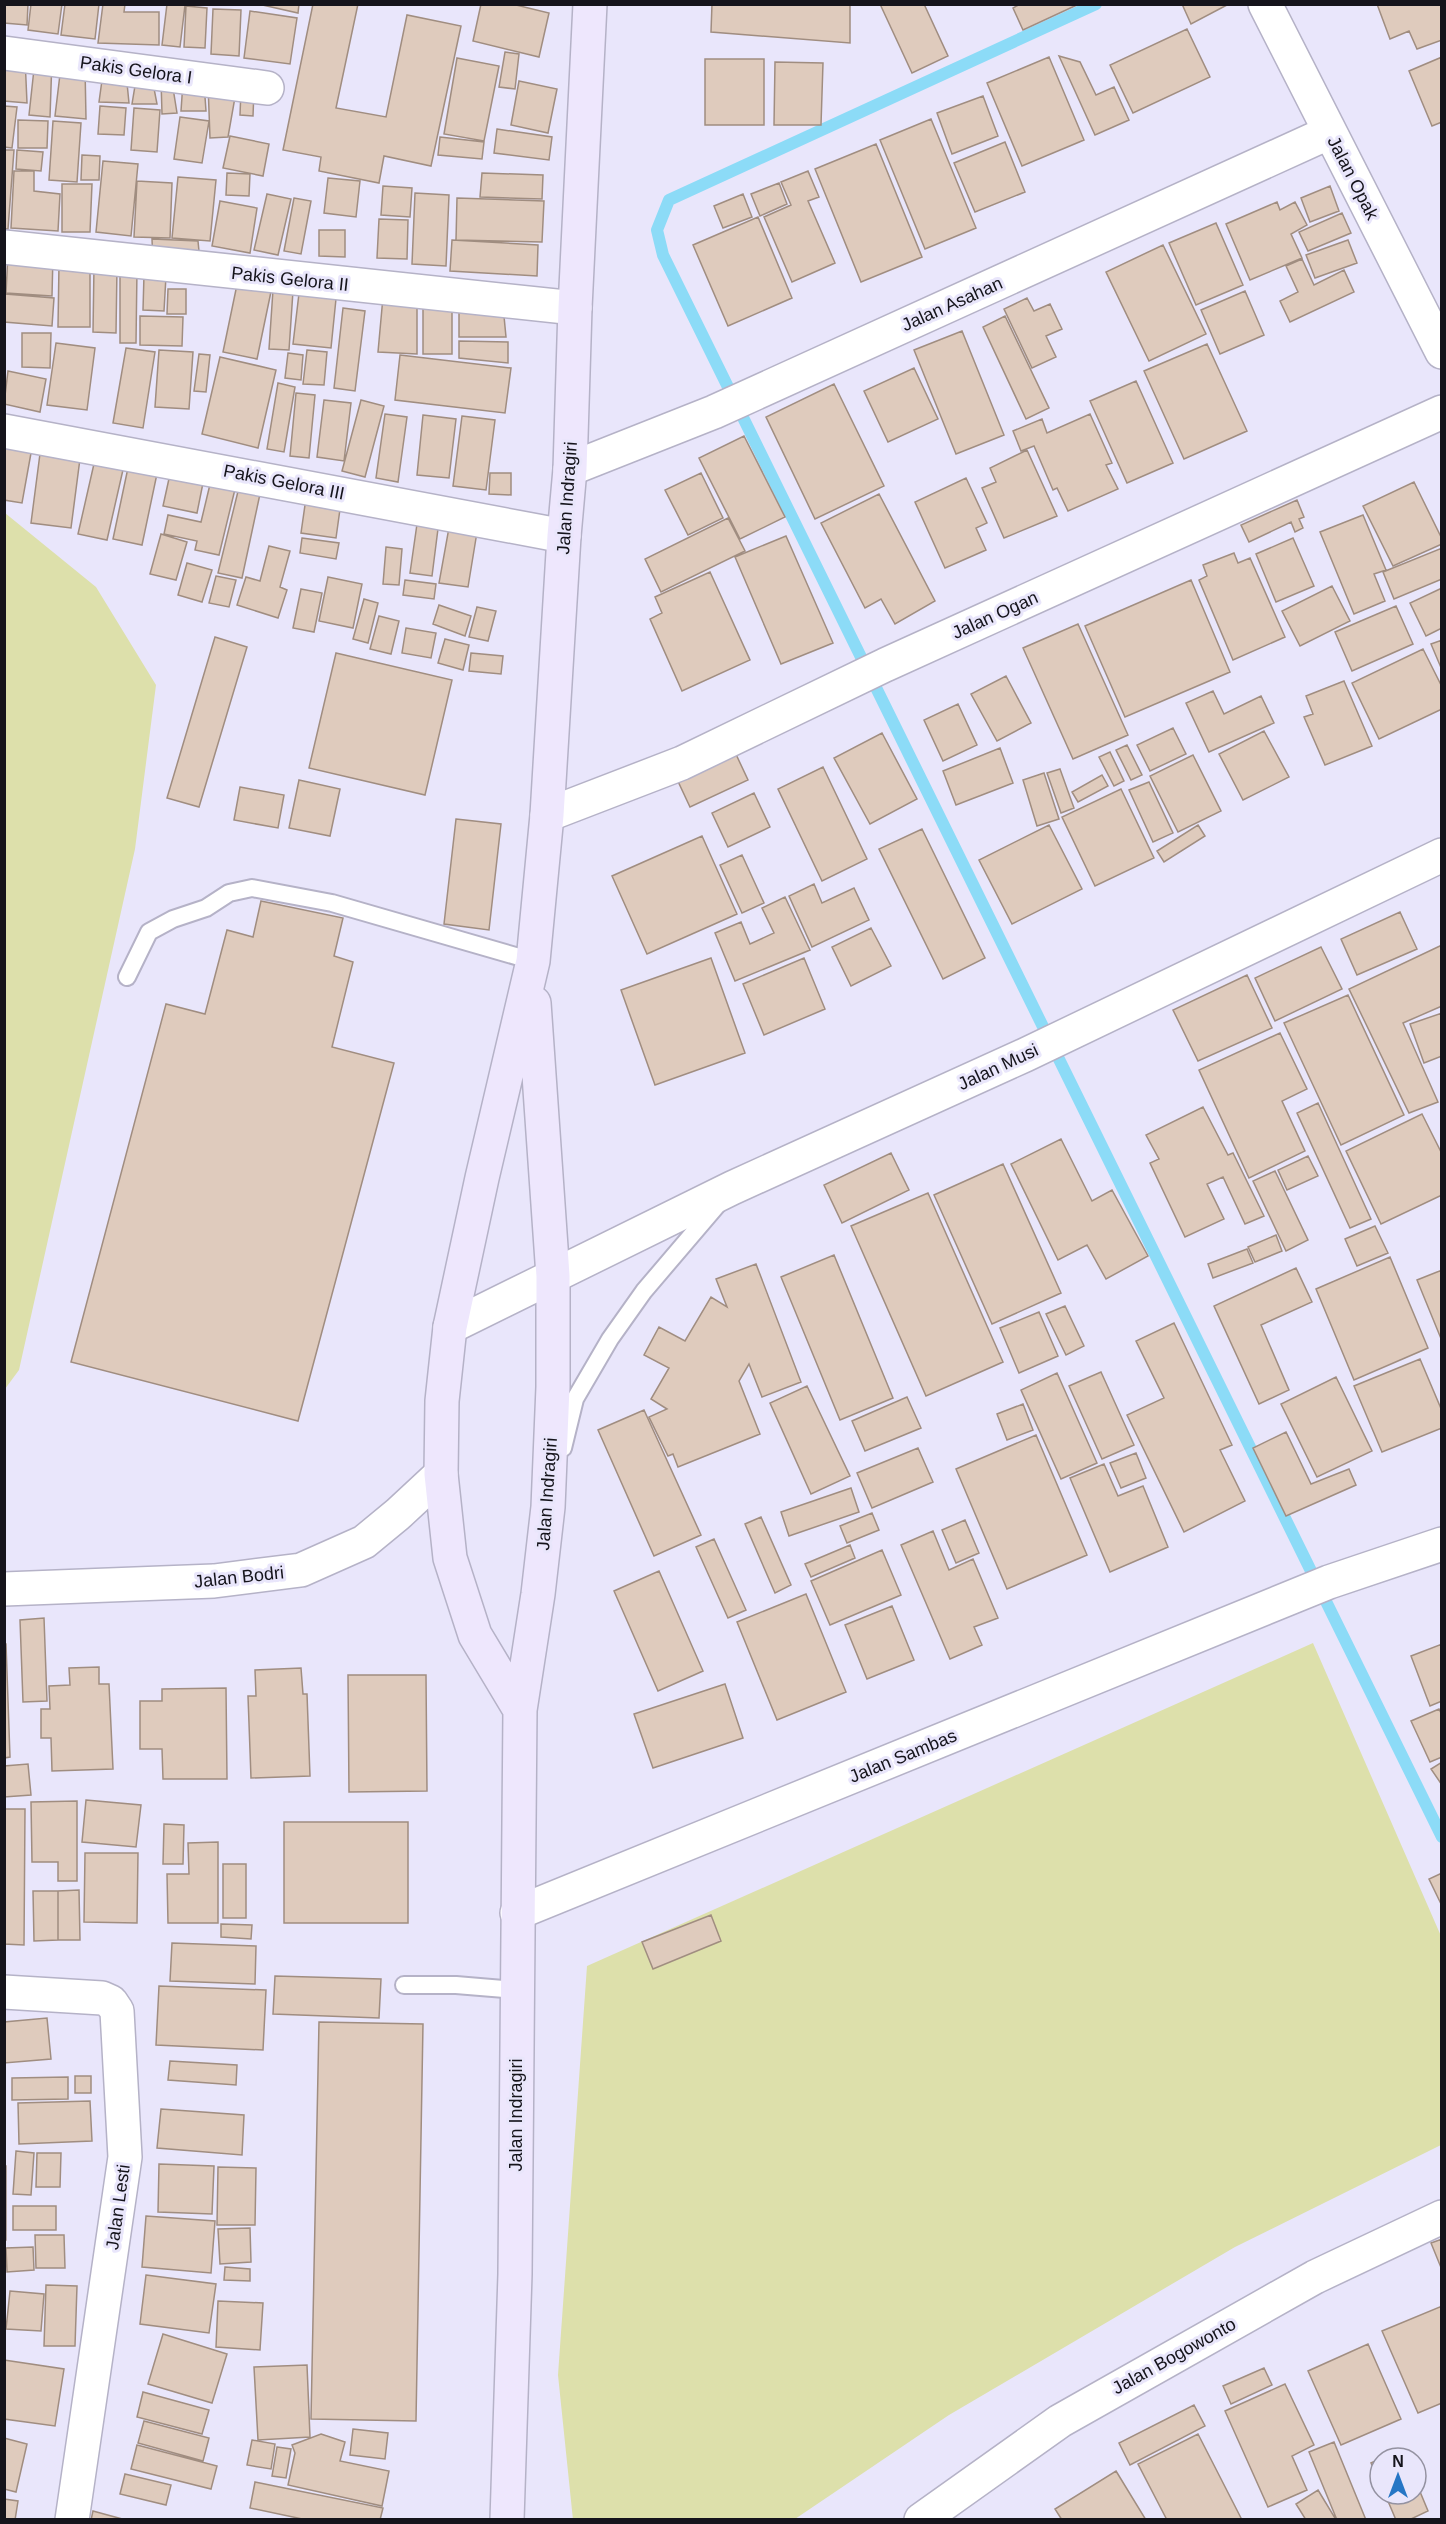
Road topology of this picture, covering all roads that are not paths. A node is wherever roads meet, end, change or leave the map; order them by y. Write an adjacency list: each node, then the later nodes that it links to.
1 (1268, 10): 5 (street, Jalan Opak)
2 (585, 11): 7 (street, Jalan Indragiri)
3 (4, 53): 4 (street, Pakis Gelora I)
4 (267, 88)
5 (1330, 132): 8 (street, Jalan Opak); 11 (street, Jalan Asahan)
6 (4, 247): 7 (street, Pakis Gelora II)
7 (575, 308): 11 (street, Jalan Indragiri)
8 (1442, 352)
9 (1442, 412): 13 (street, Jalan Ogan)
10 (4, 431): 12 (street, Pakis Gelora III)
11 (570, 469): 12 (street, Jalan Indragiri)
12 (564, 536): 13 (street, Jalan Indragiri)
13 (547, 815): 15 (street, Jalan Indragiri)
14 (1442, 855): 17 (street, Jalan Musi)
15 (532, 967): 16 (lane); 18 (street, Jalan Indragiri); 19 (street, Jalan Indragiri)
16 (127, 977)
17 (732, 1188): 18 (street, Jalan Musi); 21 (lane)
18 (553, 1275): 19 (street); 21 (street, Jalan Indragiri)
19 (450, 1327): 20 (street, Jalan Indragiri)
20 (441, 1474): 23 (street, Jalan Bodri); 24 (street, Jalan Indragiri)
21 (548, 1507): 24 (street, Jalan Indragiri)
22 (1442, 1544): 25 (street, Jalan Sambas)
23 (4, 1589)
24 (520, 1710): 25 (street, Jalan Indragiri)
25 (517, 1913): 27 (street, Jalan Indragiri)
26 (404, 1984): 27 (lane)
27 (516, 1990): 31 (street, Jalan Indragiri)
28 (4, 1992): 30 (street, Jalan Lesti)
29 (1442, 2217): 32 (street, Jalan Bogowonto)
30 (72, 2520)
31 (507, 2520)
32 (921, 2520)

